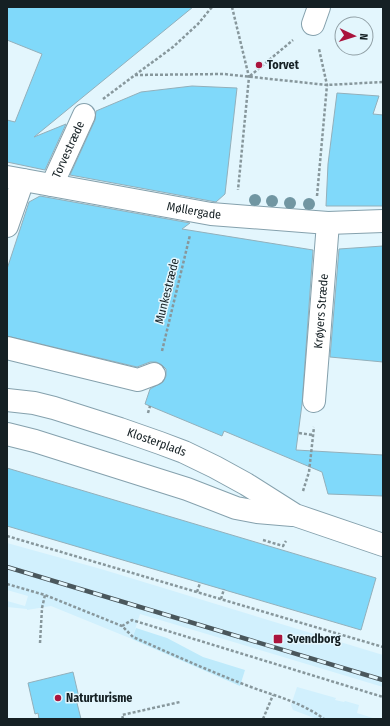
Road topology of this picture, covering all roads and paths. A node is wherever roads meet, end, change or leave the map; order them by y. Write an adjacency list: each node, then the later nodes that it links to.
1 (212, 7): 5 (path)
2 (232, 7): 6 (path)
3 (316, 15): 6 (path)
4 (322, 63): 8 (path)
5 (135, 75): 6 (path); 9 (path)
6 (249, 77): 8 (path); 13 (path)
7 (383, 82): 8 (path)
8 (327, 85): 15 (path)
9 (84, 115): 11 (street, Torvestræde)
10 (15, 178): 11 (street, Møllergade); 16 (street)
11 (52, 185): 12 (street, Møllergade)
12 (194, 211): 13 (street, Møllergade); 18 (path, Munkestræde)
13 (235, 215): 15 (street, Møllergade)
14 (383, 221): 15 (street, Møllergade)
15 (321, 222): 20 (street, Krøyers Stræde)
16 (7, 226)
17 (7, 348): 18 (street)
18 (154, 374)
19 (7, 400): 24 (street, Klosterplads)
20 (314, 401)
21 (299, 433): 23 (path)
22 (7, 434): 24 (street, Klosterplads)
23 (303, 490)
24 (295, 515): 26 (street, Klosterplads)
25 (7, 536): 30 (path)
26 (383, 545)
27 (200, 583): 30 (path)
28 (7, 584): 31 (path)
29 (224, 589): 32 (path)
30 (197, 592): 32 (path)
31 (46, 595): 33 (path); 34 (path)
32 (221, 599): 35 (path)
33 (122, 626): 36 (path); 37 (path)
34 (40, 643)
35 (383, 647)
36 (273, 695): 40 (path); 41 (path)
37 (383, 697)
38 (180, 702): 39 (path)
39 (123, 719)
40 (263, 719)
41 (324, 719)

